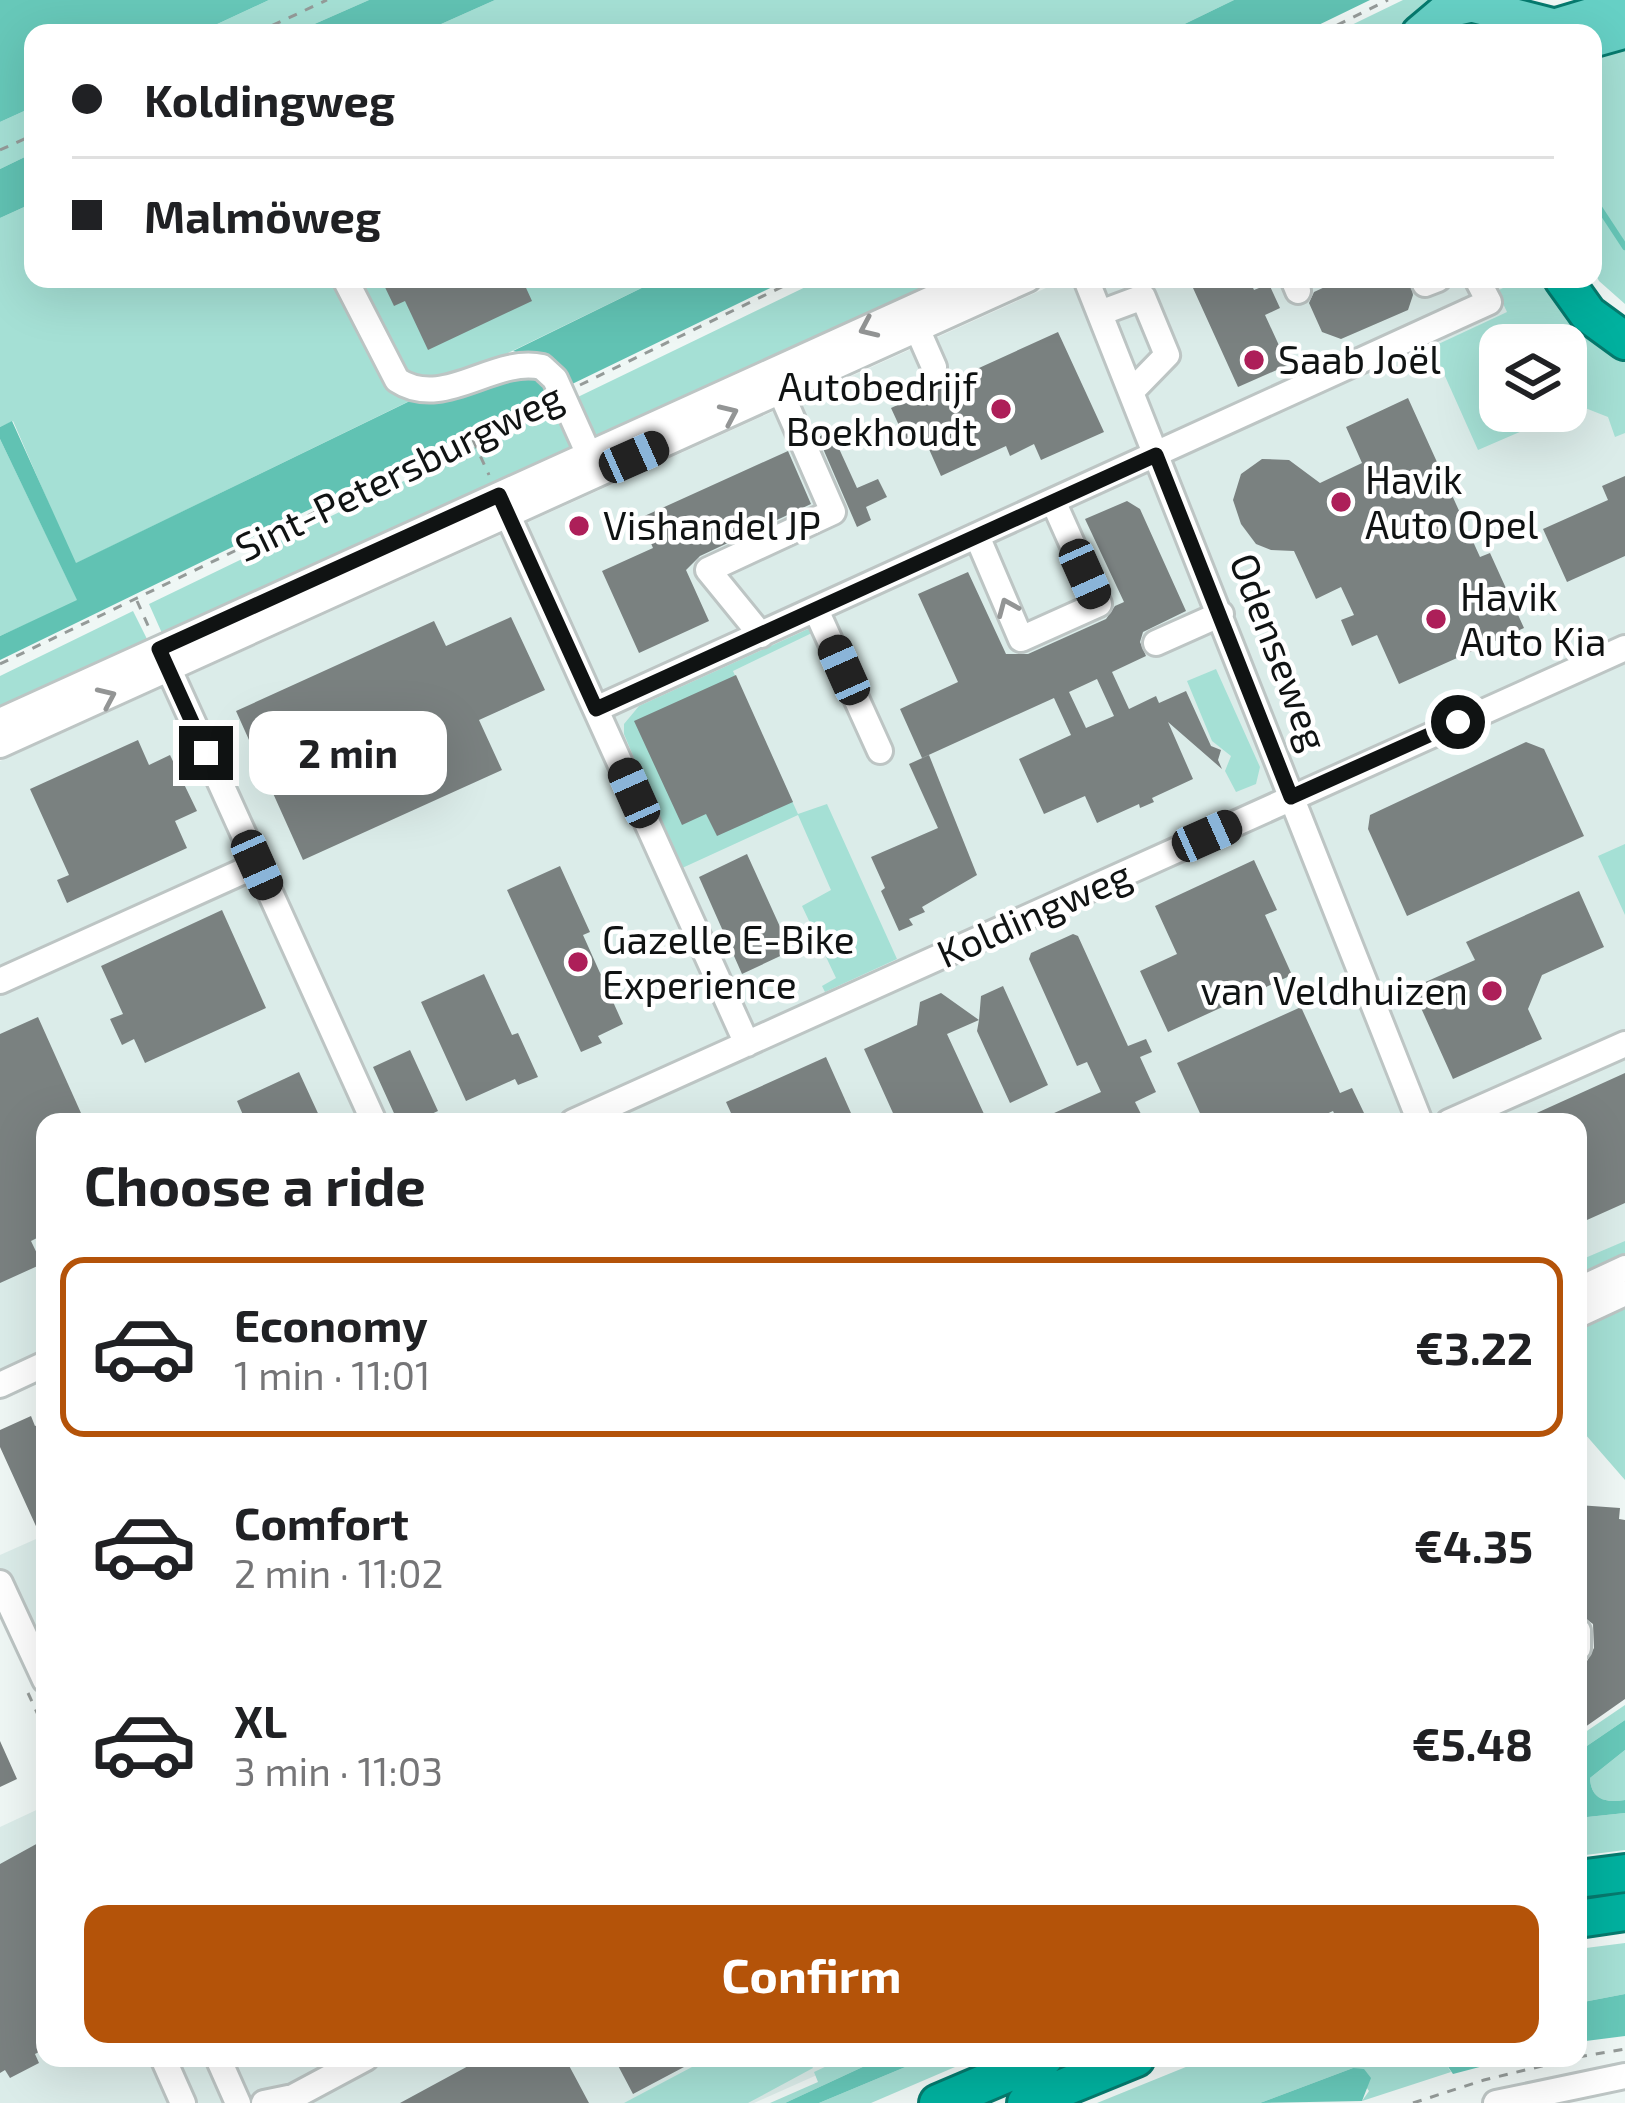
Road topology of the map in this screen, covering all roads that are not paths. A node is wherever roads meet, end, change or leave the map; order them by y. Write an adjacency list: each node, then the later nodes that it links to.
1 (1625, 5): 6 (main road)
2 (1430, 24): 5 (main road)
3 (1453, 24): 4 (main road)
4 (1484, 24)
5 (1526, 24)
6 (1563, 24)
7 (349, 288): 22 (street)
8 (961, 288): 16 (street, Sint-Petersburgweg)
9 (1002, 288): 16 (street, Sint-Petersburgweg)
10 (1090, 288): 14 (street, Odenseweg)
11 (1569, 288): 17 (highway)
12 (1595, 288): 15 (highway)
13 (1483, 291): 21 (street)
14 (1100, 314): 20 (street, Odenseweg); 20 (street)
15 (1625, 318)
16 (913, 319): 18 (street); 19 (street, Sint-Petersburgweg)
17 (1625, 341)
18 (934, 367)
19 (776, 381): 22 (street, Sint-Petersburgweg); 28 (street)
20 (1131, 392): 21 (street, Odenseweg)
21 (1156, 455): 23 (street); 27 (street, Odenseweg)
22 (594, 464): 24 (street, Sint-Petersburgweg)
23 (1053, 501): 25 (street); 25 (street, one-way to 25)
24 (503, 505): 31 (street, Sint-Petersburgweg); 32 (street)
25 (977, 536): 26 (street)
26 (816, 610): 28 (street); 35 (street)
27 (1221, 614): 29 (street); 36 (street, Odenseweg)
28 (761, 635): 32 (street)
29 (1156, 643)
30 (1625, 647): 36 (street, Koldingweg)
31 (164, 659): 33 (street, Sint-Petersburgweg); 34 (street, Sint-Petersburgweg, one-way to 31); 37 (street)
32 (596, 709): 39 (street)
33 (0, 721)
34 (0, 745)
35 (880, 751)
36 (1291, 797): 39 (street, Koldingweg); 43 (street, Odenseweg)
37 (257, 865): 38 (street); 41 (street)
38 (0, 981)
39 (747, 1044): 42 (street, Koldingweg)
40 (1625, 1045): 44 (street)
41 (370, 1113)
42 (593, 1113)
43 (1416, 1113)
44 (1470, 1113)
45 (1625, 1268): 46 (street)
46 (1587, 1287)
47 (1625, 1293): 48 (street)
48 (1587, 1311)
49 (36, 1368): 50 (street)
50 (0, 1385)
51 (0, 1583): 52 (street)
52 (36, 1661)
53 (1625, 1874): 54 (highway)
54 (1587, 1879)
55 (1625, 1912): 56 (highway)
56 (1587, 1918)
57 (167, 2067): 64 (street)
58 (222, 2067): 65 (street)
59 (350, 2067): 63 (street)
60 (1022, 2067): 67 (highway)
61 (1114, 2067): 68 (highway)
62 (1625, 2076): 69 (street)
63 (291, 2100): 66 (street)
64 (184, 2103)
65 (238, 2103)
66 (265, 2103)
67 (938, 2103)
68 (1026, 2103)
69 (1496, 2103)

